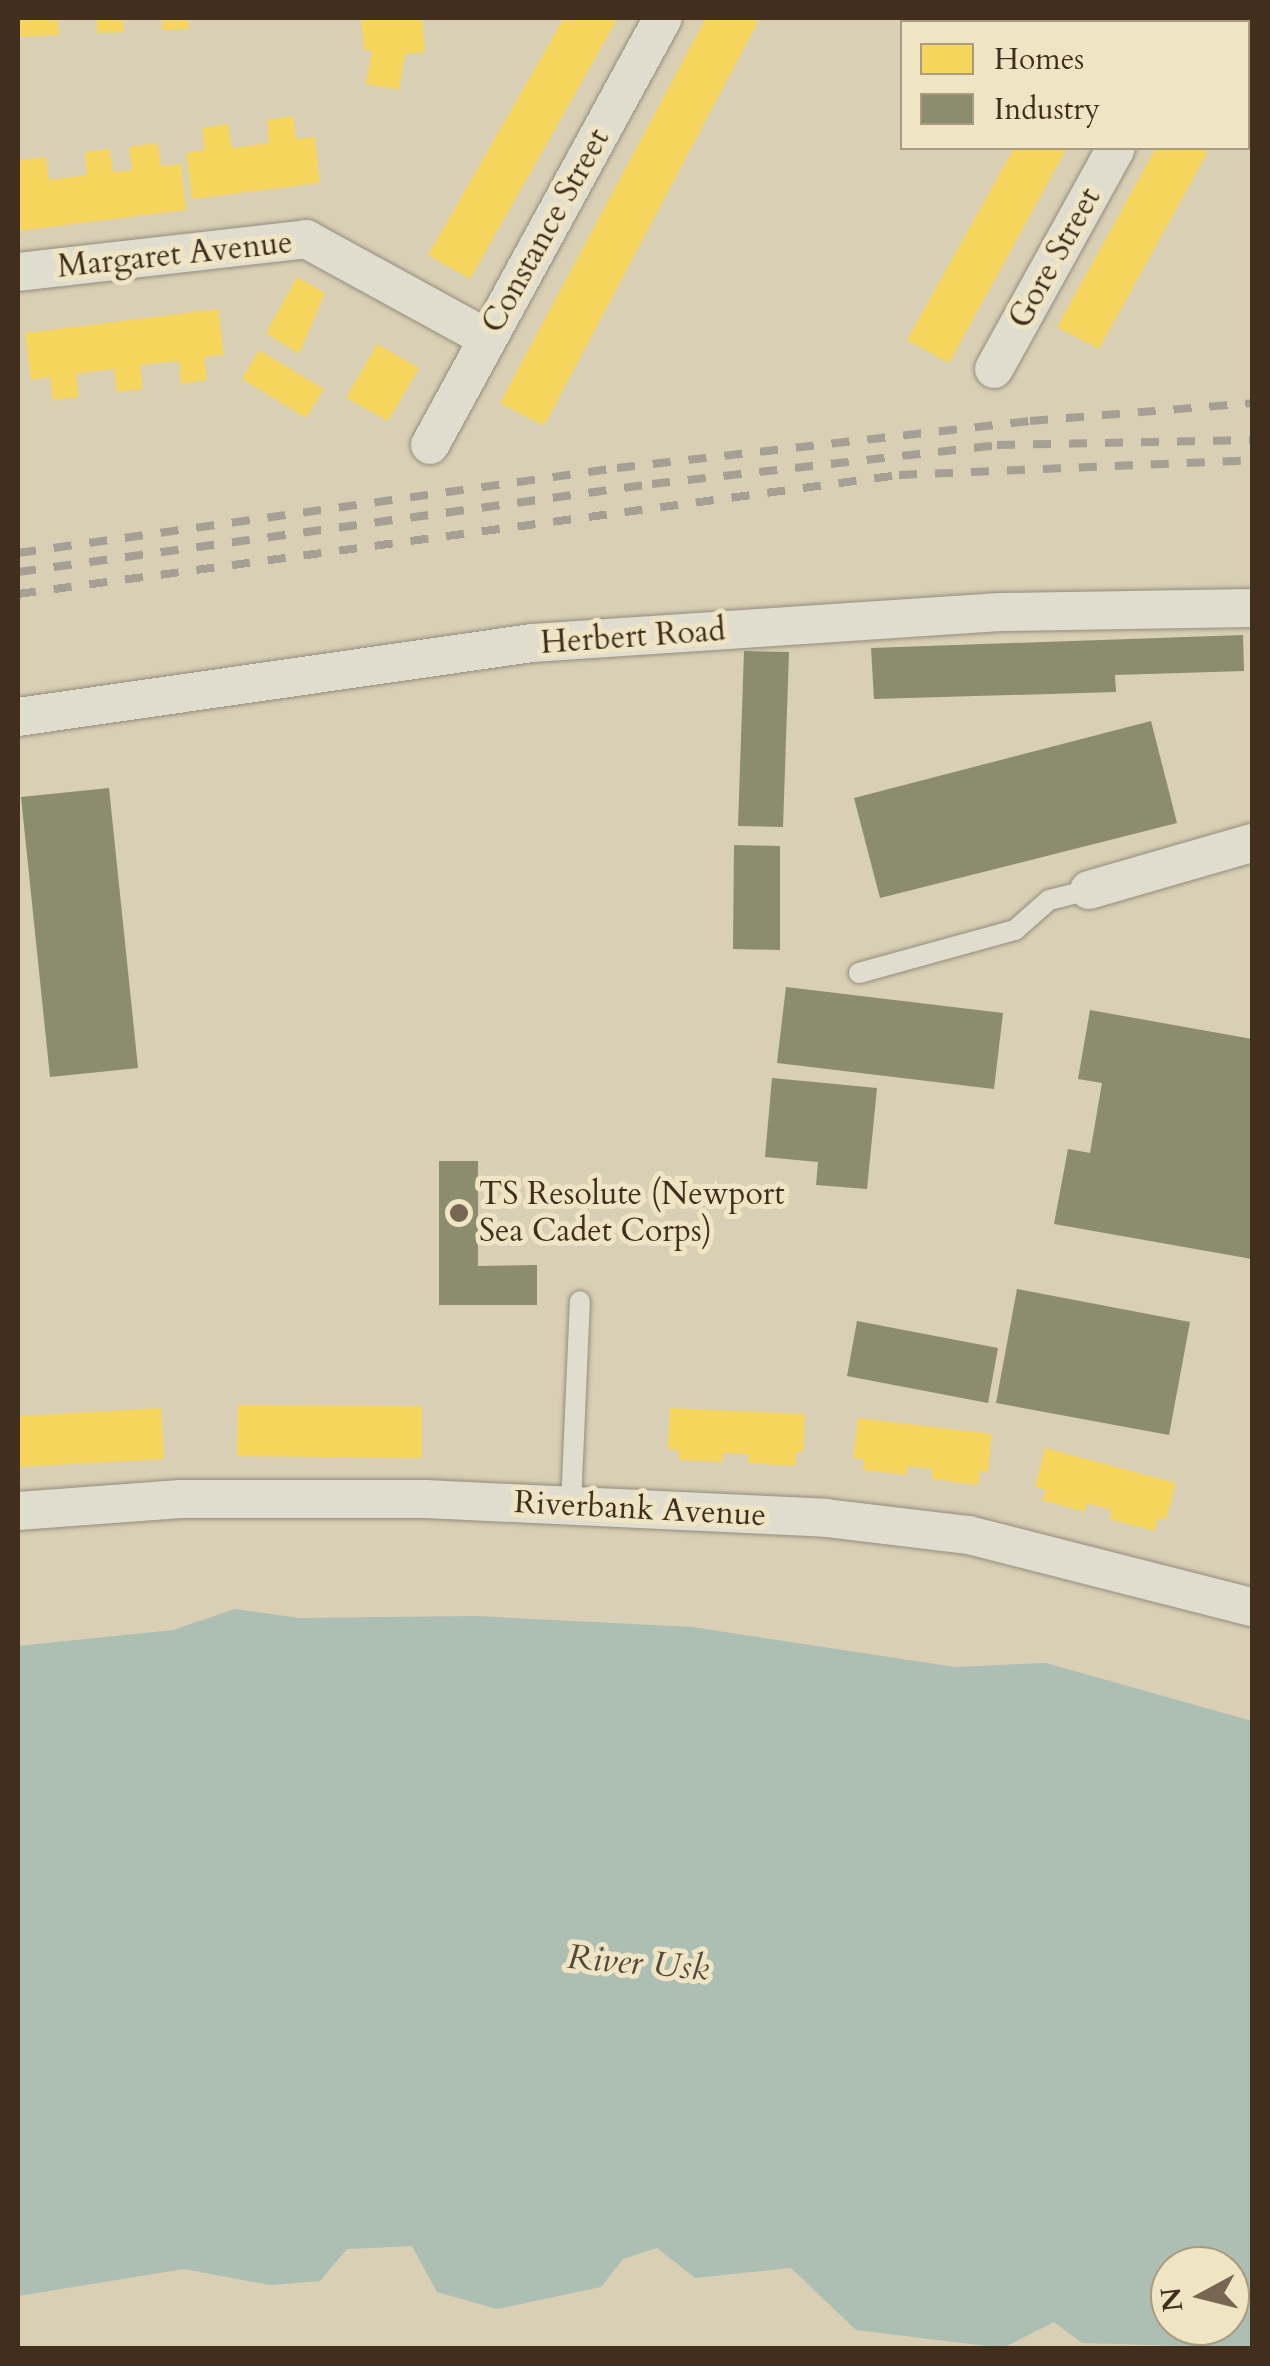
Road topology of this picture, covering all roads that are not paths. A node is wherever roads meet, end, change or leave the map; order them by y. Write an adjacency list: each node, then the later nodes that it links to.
1 (663, 18): 4 (street, Constance Street)
2 (1115, 150): 5 (street, Gore Street)
3 (18, 272): 4 (street, Margaret Avenue)
4 (487, 338): 6 (street, Constance Street)
5 (994, 369)
6 (430, 444)
7 (1252, 608): 8 (street, Herbert Road)
8 (18, 718)
9 (1252, 843): 10 (street)
10 (1089, 890): 11 (lane)
11 (859, 974)
12 (580, 1301): 13 (lane)
13 (571, 1505): 14 (street, Riverbank Avenue); 15 (street, Riverbank Avenue)
14 (18, 1511)
15 (1252, 1607)

